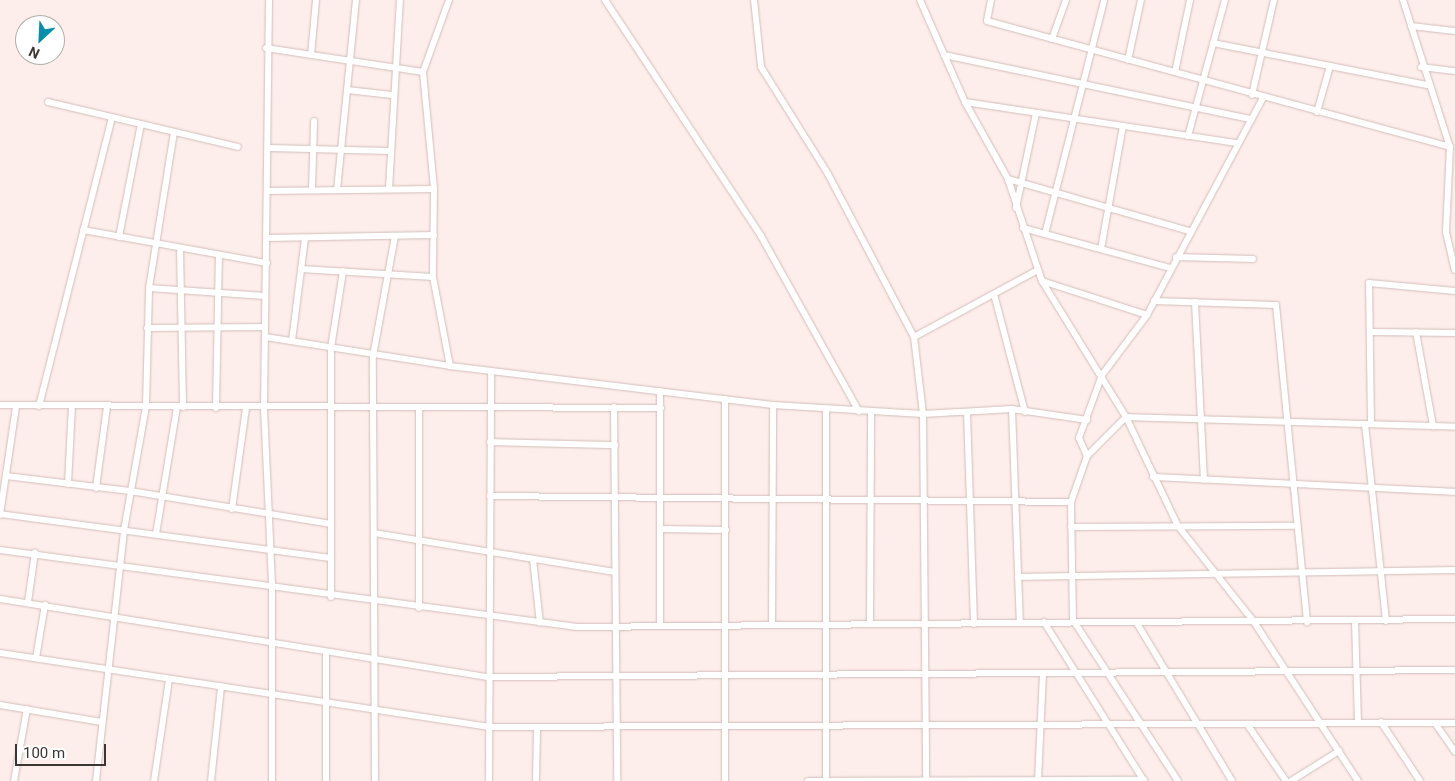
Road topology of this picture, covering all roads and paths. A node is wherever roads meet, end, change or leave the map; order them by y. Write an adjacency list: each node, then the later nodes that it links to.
1 (269, 0): 21 (street)
2 (316, 0): 24 (street)
3 (356, 0): 27 (street)
4 (400, 0): 30 (street)
5 (449, 0): 32 (street)
6 (605, 0): 140 (street)
7 (754, 0): 112 (street)
8 (920, 0): 25 (street)
9 (991, 0): 19 (street)
10 (1066, 0): 19 (street)
11 (1104, 0): 22 (street)
12 (1141, 0): 26 (street)
13 (1190, 0): 33 (street)
14 (1225, 0): 20 (street)
15 (1274, 0): 23 (street)
16 (1403, 0): 17 (street)
17 (1411, 26): 18 (street); 29 (street)
18 (1455, 31)
19 (1052, 39): 22 (street)
20 (1213, 43): 23 (street); 34 (street)
21 (266, 48): 24 (street); 57 (street)
22 (1090, 50): 26 (street); 35 (street)
23 (1262, 53): 28 (street); 39 (street)
24 (311, 55): 27 (street)
25 (944, 55): 35 (street); 42 (street)
26 (1128, 60): 33 (street)
27 (349, 61): 30 (street); 37 (street)
28 (1330, 66): 36 (street); 44 (street)
29 (1421, 67): 31 (street); 36 (street)
30 (395, 68): 32 (street); 38 (street)
31 (1455, 71)
32 (423, 72): 64 (street)
33 (1175, 72): 34 (street)
34 (1203, 81): 39 (street); 43 (street)
35 (1082, 84): 43 (street); 47 (street)
36 (1427, 85): 56 (street)
37 (347, 90): 38 (street); 59 (street)
38 (392, 95): 60 (street)
39 (1252, 95): 40 (street)
40 (1263, 98): 44 (street); 48 (street)
41 (48, 102): 46 (street)
42 (965, 102): 45 (street); 61 (street)
43 (1196, 107): 48 (street); 53 (street)
44 (1317, 112): 56 (street)
45 (1036, 113): 47 (street); 62 (street)
46 (112, 117): 50 (street); 72 (street)
47 (1073, 119): 51 (street); 68 (street)
48 (1251, 119): 54 (street)
49 (314, 121): 58 (street)
50 (141, 124): 52 (street); 77 (street)
51 (1124, 126): 53 (street); 69 (street)
52 (174, 132): 55 (street); 80 (street)
53 (1188, 136): 54 (street)
54 (1237, 143): 73 (street)
55 (238, 147)
56 (1450, 147): 90 (street)
57 (268, 148): 58 (street); 67 (street)
58 (314, 149): 59 (street); 65 (street)
59 (341, 149): 60 (street); 66 (street)
60 (389, 151): 63 (street)
61 (1008, 179): 62 (street); 70 (street)
62 (1022, 183): 68 (street); 70 (street)
63 (389, 189): 64 (street); 66 (street)
64 (434, 189): 75 (street)
65 (312, 190): 66 (street); 67 (street)
66 (337, 190)
67 (268, 191): 78 (street)
68 (1055, 193): 69 (street); 74 (street)
69 (1108, 208): 73 (street); 82 (street)
70 (1016, 209): 71 (street)
71 (1023, 228): 74 (street); 89 (street)
72 (83, 230): 77 (street); 124 (street)
73 (1188, 231): 84 (street)
74 (1045, 234): 82 (street)
75 (434, 235): 76 (street); 93 (street)
76 (395, 236): 79 (street); 92 (street)
77 (119, 237): 80 (street)
78 (266, 238): 79 (street); 86 (street)
79 (305, 238): 88 (street)
80 (157, 243): 81 (street); 95 (street)
81 (180, 248): 83 (street); 96 (street)
82 (1101, 250): 87 (street)
83 (219, 255): 86 (street); 99 (street)
84 (1176, 257): 85 (street); 87 (street)
85 (1253, 259)
86 (267, 263): 100 (street)
87 (1170, 268): 101 (street)
88 (301, 269): 91 (street); 113 (street)
89 (1038, 270): 94 (street); 98 (street)
90 (1455, 270)
91 (343, 271): 92 (street); 114 (street)
92 (388, 274): 93 (street); 115 (street)
93 (433, 277): 116 (street)
94 (1042, 281): 103 (street); 118 (street)
95 (149, 288): 96 (street); 105 (street)
96 (180, 291): 99 (street); 106 (street)
97 (1455, 291): 108 (street)
98 (994, 294): 112 (street); 143 (street)
99 (218, 295): 100 (street); 107 (street)
100 (265, 296): 104 (street)
101 (1154, 301): 102 (street); 103 (street)
102 (1195, 302): 146 (street); 148 (street)
103 (1147, 314): 118 (street)
104 (265, 327): 107 (street); 111 (street)
105 (147, 328): 106 (street); 127 (street)
106 (181, 328): 107 (street); 128 (street)
107 (217, 328): 130 (street)
108 (1371, 332): 109 (street); 149 (street)
109 (1416, 332): 110 (street); 150 (street)
110 (1455, 333)
111 (265, 337): 113 (street); 132 (street)
112 (914, 337): 144 (street)
113 (292, 341): 114 (street)
114 (331, 348): 115 (street); 134 (street)
115 (373, 356): 116 (street); 135 (street)
116 (450, 366): 117 (street)
117 (491, 372): 119 (street); 139 (street)
118 (1102, 375): 145 (street); 147 (street)
119 (660, 391): 120 (street); 133 (street)
120 (725, 399): 122 (street); 168 (street)
121 (0, 405): 123 (street)
122 (772, 405): 136 (street); 169 (street)
123 (16, 406): 124 (street); 155 (street)
124 (39, 406): 125 (street)
125 (72, 406): 126 (street); 158 (street)
126 (108, 406): 127 (street); 160 (street)
127 (146, 406): 128 (street); 162 (street)
128 (180, 407): 130 (street); 165 (street)
129 (614, 407): 133 (street); 139 (street); 153 (street)
130 (216, 408): 131 (street)
131 (246, 408): 132 (street); 176 (street)
132 (264, 408): 134 (street); 178 (street)
133 (661, 408): 167 (street)
134 (331, 409): 135 (street); 179 (street)
135 (373, 409): 138 (street); 186 (street)
136 (826, 409): 140 (street); 170 (street)
137 (1012, 409): 142 (street); 143 (street); 174 (street)
138 (419, 410): 139 (street); 188 (street)
139 (490, 411): 152 (street)
140 (858, 411): 141 (street)
141 (871, 411): 144 (street); 171 (street)
142 (967, 412): 144 (street); 173 (street)
143 (1025, 412): 147 (street)
144 (923, 414): 172 (street)
145 (1126, 417): 146 (street); 154 (street); 156 (street)
146 (1201, 417): 148 (street); 157 (street)
147 (1087, 420): 154 (street)
148 (1287, 420): 149 (street); 159 (street)
149 (1368, 424): 150 (street); 161 (street)
150 (1433, 426): 151 (street)
151 (1455, 427)
152 (490, 442): 153 (street); 164 (street)
153 (615, 445): 166 (street)
154 (1087, 456): 175 (street)
155 (6, 476): 158 (street); 177 (street)
156 (1153, 477): 157 (street); 180 (street)
157 (1204, 480): 159 (street)
158 (68, 484): 160 (street)
159 (1293, 484): 161 (street); 181 (street)
160 (96, 488): 162 (street)
161 (1371, 488): 163 (street); 197 (street)
162 (130, 491): 165 (street); 184 (street)
163 (1455, 492)
164 (490, 496): 166 (street); 192 (street)
165 (162, 497): 176 (street); 187 (street)
166 (615, 497): 167 (street); 198 (street)
167 (659, 497): 168 (street); 183 (street)
168 (726, 498): 169 (street); 185 (street)
169 (772, 499): 170 (street); 216 (street)
170 (826, 499): 171 (street); 223 (street)
171 (870, 500): 172 (street); 224 (street)
172 (923, 500): 173 (street); 228 (street)
173 (969, 501): 174 (street); 226 (street)
174 (1016, 501): 175 (street); 202 (street)
175 (1071, 502): 182 (street)
176 (232, 509): 178 (street)
177 (0, 514): 184 (street)
178 (269, 515): 179 (street); 190 (street)
179 (331, 524): 193 (street)
180 (1178, 526): 181 (street); 182 (street); 200 (street)
181 (1297, 526): 199 (street)
182 (1071, 527): 201 (street)
183 (660, 529): 185 (street); 225 (street)
184 (124, 530): 187 (street); 195 (street)
185 (726, 530): 215 (street)
186 (374, 533): 188 (street); 207 (street)
187 (156, 534): 190 (street)
188 (419, 541): 192 (street); 209 (street)
189 (0, 550): 191 (street)
190 (270, 550): 193 (street); 203 (street)
191 (35, 552): 195 (street); 206 (street)
192 (490, 552): 194 (street); 210 (street)
193 (331, 558): 204 (street)
194 (533, 559): 198 (street); 222 (street)
195 (120, 566): 203 (street); 211 (street)
196 (1455, 570): 197 (street)
197 (1380, 571): 199 (street); 214 (street)
198 (615, 572): 229 (street)
199 (1302, 572): 200 (street); 220 (street)
200 (1215, 574): 201 (street); 219 (street)
201 (1071, 576): 202 (street); 213 (street)
202 (1018, 577): 217 (street)
203 (272, 587): 204 (street); 230 (street)
204 (332, 597): 207 (street)
205 (0, 599): 206 (street)
206 (28, 602): 208 (street)
207 (374, 602): 209 (street); 234 (street)
208 (45, 605): 211 (street); 233 (street)
209 (419, 608): 210 (street)
210 (489, 616): 222 (street); 247 (street)
211 (114, 617): 230 (street); 235 (street)
212 (1455, 619): 214 (street)
213 (1073, 620): 218 (street); 227 (street); 238 (street)
214 (1386, 621): 221 (street)
215 (726, 622): 216 (street); 225 (street); 246 (street)
216 (772, 622): 223 (street)
217 (1020, 622): 218 (street); 226 (street)
218 (1044, 622): 244 (street)
219 (1254, 622): 220 (street); 227 (street); 240 (street)
220 (1306, 622): 221 (street)
221 (1355, 622): 236 (street)
222 (540, 623): 229 (street)
223 (827, 623): 224 (street); 241 (street)
224 (870, 623): 228 (street)
225 (660, 624): 229 (street)
226 (974, 624): 228 (street)
227 (1138, 624): 239 (street)
228 (925, 625): 242 (street)
229 (614, 628): 245 (street)
230 (272, 643): 231 (street); 250 (street)
231 (326, 653): 234 (street); 251 (street)
232 (0, 654): 233 (street)
233 (36, 658): 235 (street)
234 (374, 660): 247 (street); 254 (street)
235 (108, 669): 248 (street); 255 (street)
236 (1356, 670): 237 (street); 240 (street); 259 (street)
237 (1455, 670)
238 (1106, 671): 239 (street); 244 (street); 256 (street)
239 (1167, 671): 240 (street); 266 (street)
240 (1284, 671): 258 (street)
241 (826, 673): 242 (street); 246 (street); 268 (street)
242 (925, 673): 243 (street); 264 (street)
243 (1043, 673): 244 (street); 265 (street)
244 (1076, 673): 262 (street)
245 (616, 674): 246 (street); 247 (street); 271 (street)
246 (725, 674): 267 (street)
247 (488, 677): 269 (street)
248 (168, 679): 249 (street); 278 (street)
249 (221, 687): 250 (street); 279 (street)
250 (272, 695): 251 (street); 280 (street)
251 (326, 703): 254 (street); 281 (street)
252 (0, 705): 253 (street)
253 (27, 709): 255 (street); 276 (street)
254 (375, 711): 269 (street); 282 (street)
255 (102, 722): 277 (street)
256 (1140, 722): 262 (street); 266 (street); 290 (street)
257 (1382, 722): 259 (street); 260 (street); 295 (street)
258 (1319, 723): 259 (street); 263 (street); 272 (street)
259 (1358, 723)
260 (1435, 723): 261 (street); 273 (street)
261 (1455, 723)
262 (1107, 724): 265 (street); 289 (street)
263 (1247, 724): 266 (street); 292 (street)
264 (926, 725): 265 (street); 268 (street); 274 (street)
265 (1039, 725): 275 (street)
266 (1198, 725): 291 (street)
267 (725, 726): 268 (street); 271 (street); 286 (street)
268 (827, 726): 288 (street)
269 (488, 727): 270 (street); 283 (street)
270 (537, 727): 271 (street); 284 (street)
271 (616, 727): 285 (street)
272 (1339, 751): 293 (street); 294 (street)
273 (1455, 752)
274 (926, 780): 275 (street); 288 (street)
275 (1038, 780): 289 (street)
276 (14, 781)
277 (96, 781)
278 (154, 781)
279 (211, 781)
280 (272, 781)
281 (326, 781)
282 (375, 781)
283 (489, 781)
284 (536, 781)
285 (617, 781)
286 (725, 781)
287 (808, 781): 288 (street)
288 (826, 781)
289 (1144, 781)
290 (1178, 781)
291 (1232, 781)
292 (1286, 781)
293 (1291, 781)
294 (1358, 781)
295 (1420, 781)

